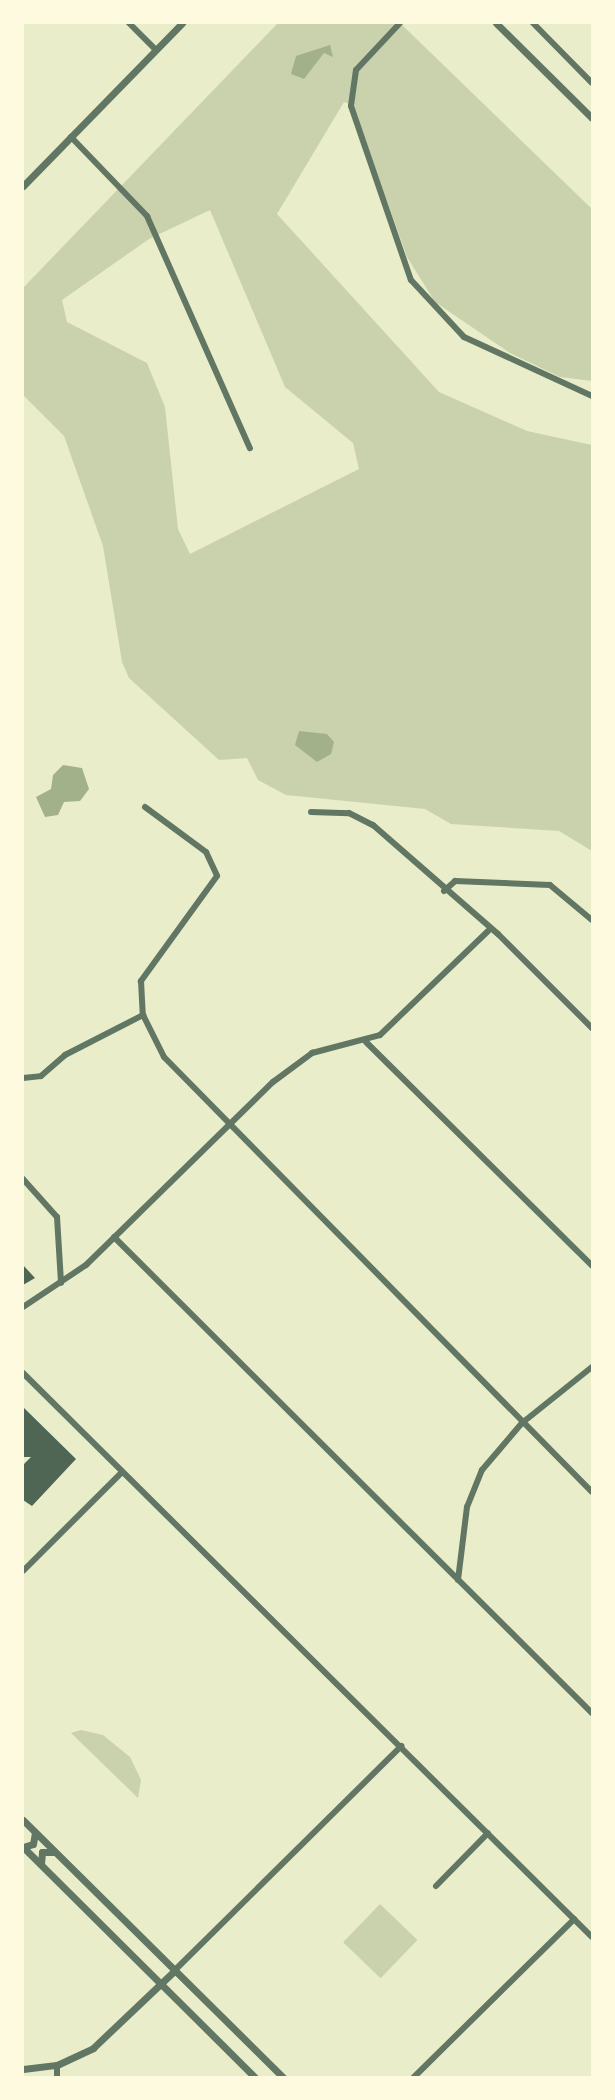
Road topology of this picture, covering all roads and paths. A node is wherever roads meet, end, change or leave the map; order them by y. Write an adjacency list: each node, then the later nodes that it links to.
1 (128, 23): 6 (street)
2 (182, 23): 6 (street)
3 (400, 23): 11 (street)
4 (496, 23): 8 (street)
5 (533, 23): 7 (street)
6 (156, 50): 9 (street)
7 (592, 83)
8 (592, 118)
9 (71, 137): 10 (street); 12 (street)
10 (23, 186)
11 (592, 396)
12 (250, 449)
13 (145, 807): 18 (street)
14 (311, 812): 15 (street)
15 (444, 891): 16 (street); 17 (street)
16 (592, 920)
17 (488, 931): 19 (street); 20 (street)
18 (143, 1016): 21 (street); 22 (street)
19 (592, 1028)
20 (366, 1042): 22 (street); 25 (street)
21 (23, 1078)
22 (226, 1127): 24 (street); 30 (street)
23 (23, 1179): 26 (street)
24 (114, 1237): 26 (street); 34 (street)
25 (592, 1266)
26 (61, 1283): 27 (street)
27 (23, 1307)
28 (592, 1367): 30 (street)
29 (23, 1373): 31 (street)
30 (522, 1423): 32 (street); 34 (street)
31 (122, 1472): 33 (street); 36 (street)
32 (592, 1492)
33 (23, 1571)
34 (458, 1580): 35 (street)
35 (592, 1713)
36 (401, 1746): 39 (street); 46 (street)
37 (23, 1820): 38 (street)
38 (35, 1833): 40 (street); 41 (street)
39 (488, 1833): 43 (street); 44 (street)
40 (23, 1847): 42 (street)
41 (54, 1852): 42 (street); 46 (street)
42 (41, 1865): 47 (street)
43 (436, 1886)
44 (573, 1919): 45 (street); 53 (street)
45 (592, 1937)
46 (174, 1971): 47 (street); 52 (street)
47 (162, 1984): 48 (street); 51 (street)
48 (57, 2065): 49 (street); 50 (street)
49 (23, 2069)
50 (57, 2077)
51 (255, 2077)
52 (283, 2077)
53 (414, 2077)

